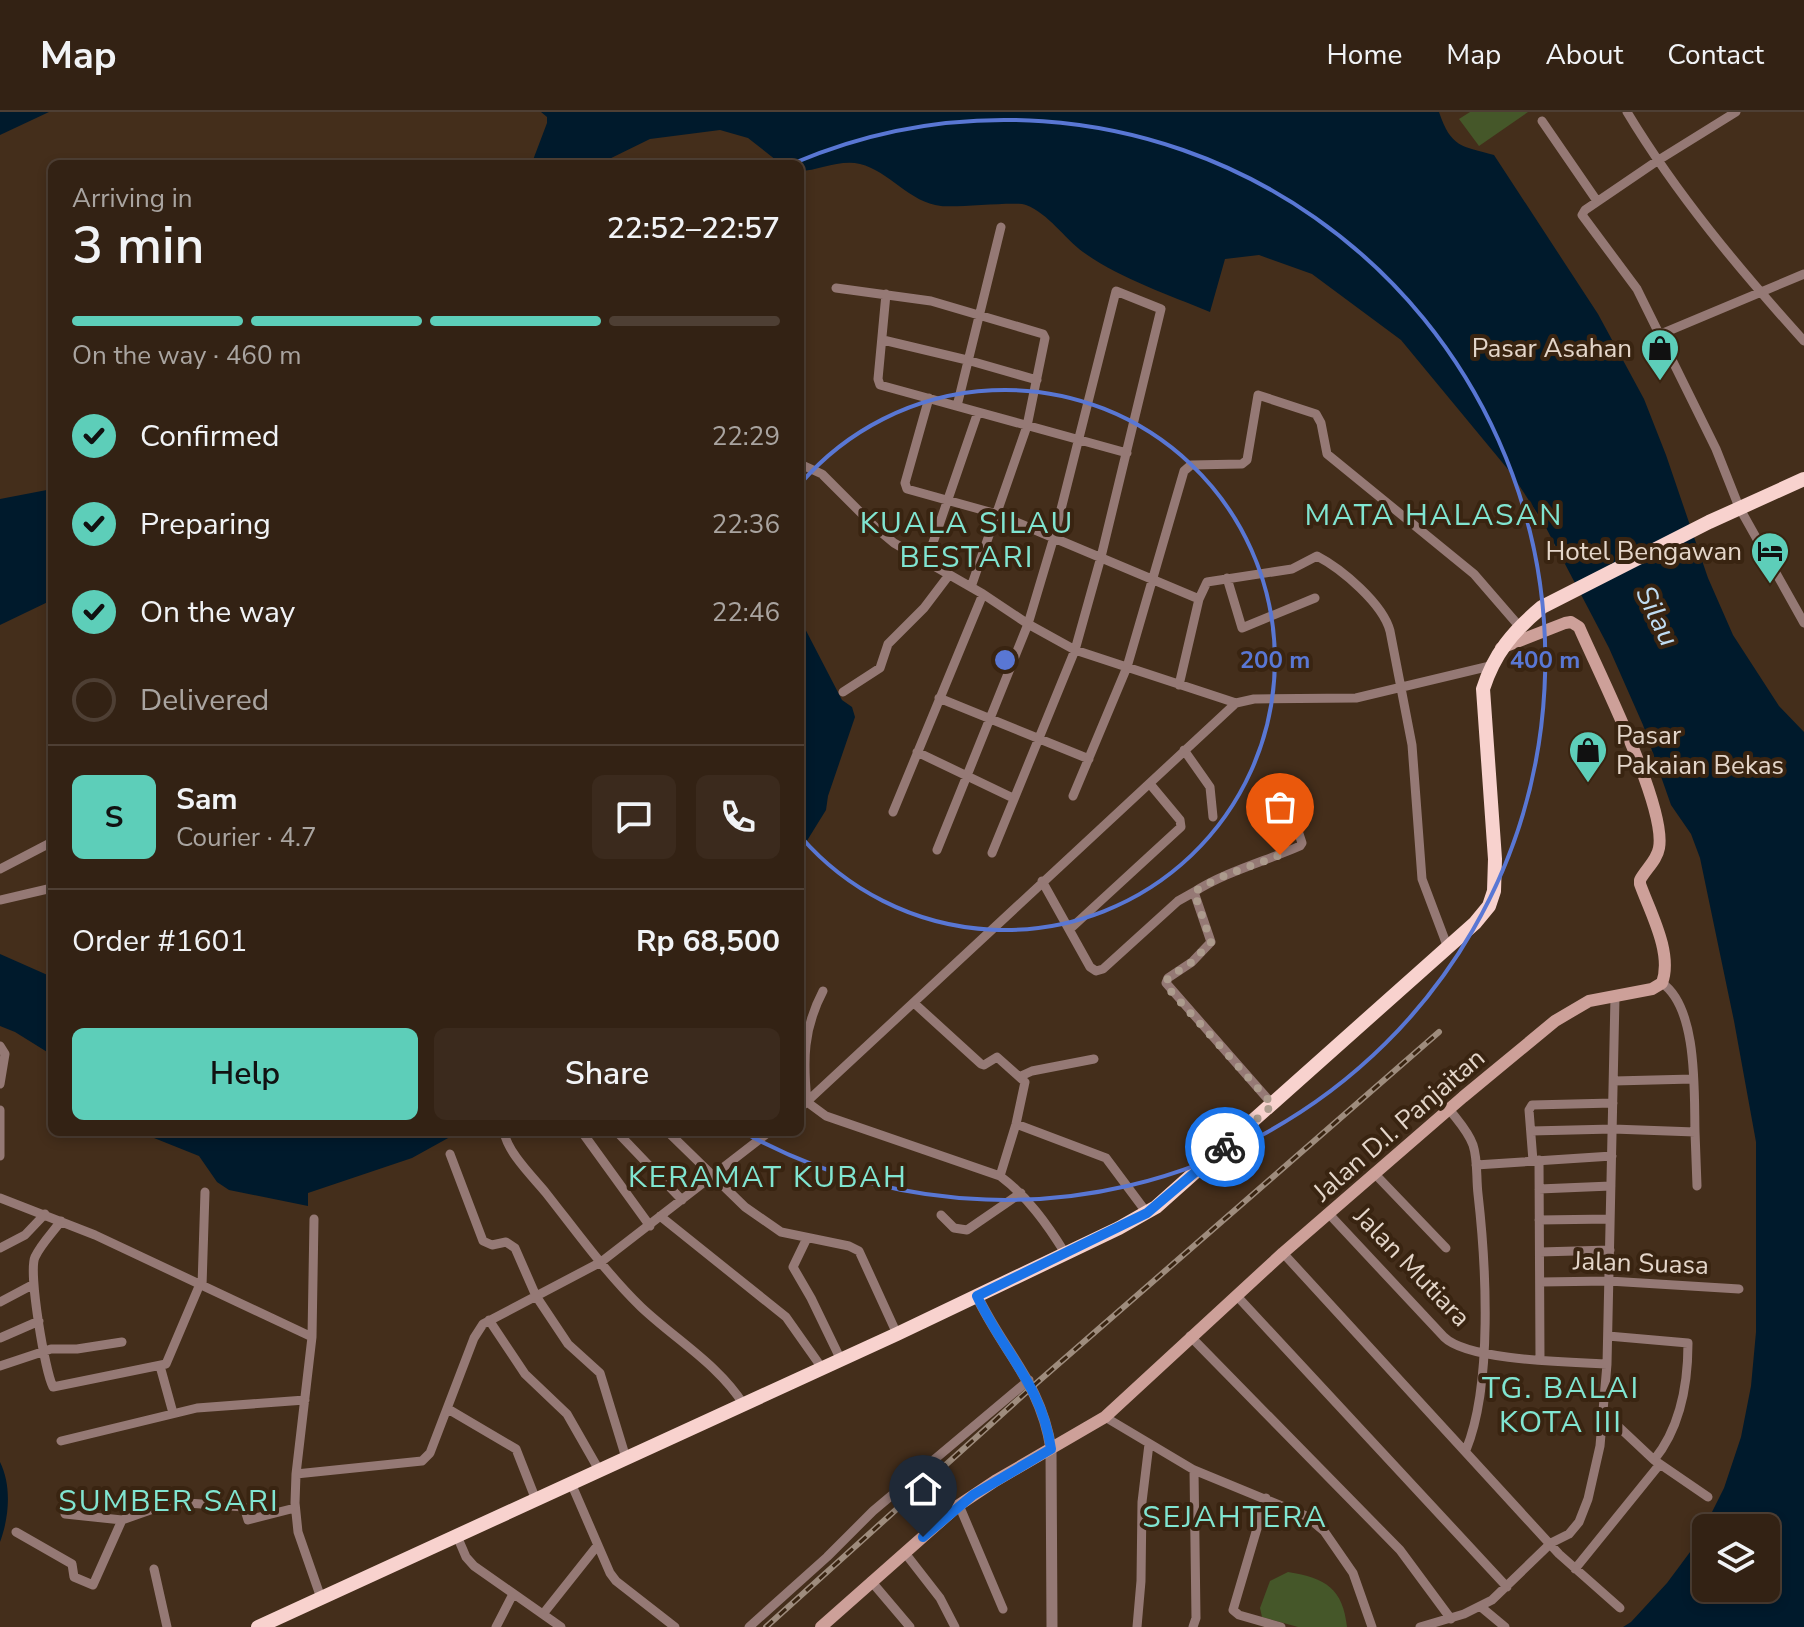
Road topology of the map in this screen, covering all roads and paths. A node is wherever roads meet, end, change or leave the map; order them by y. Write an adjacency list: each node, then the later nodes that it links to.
1 (1627, 112): 4 (street)
2 (1736, 112): 4 (street)
3 (1542, 121): 5 (street)
4 (1657, 161): 5 (street); 9 (street)
5 (1597, 201): 12 (street)
6 (1001, 227): 11 (street)
7 (1804, 274): 9 (street)
8 (836, 288): 10 (street)
9 (1760, 292): 12 (street); 14 (street)
10 (886, 294): 11 (street); 13 (street)
11 (978, 314): 15 (street); 16 (street)
12 (1661, 334): 26 (street)
13 (883, 340): 15 (street); 17 (street)
14 (1804, 341)
15 (967, 360): 16 (street); 18 (street)
16 (1037, 380): 20 (street)
17 (929, 398): 18 (street); 25 (street)
18 (957, 406): 19 (street)
19 (978, 412): 20 (street); 25 (street)
20 (1027, 426): 21 (street); 27 (street)
21 (1078, 441): 22 (street); 22 (street); 28 (street)
22 (1127, 453): 29 (street)
23 (804, 466): 30 (street)
24 (1804, 479): 26 (highway)
25 (949, 502): 27 (street); 30 (street)
26 (1739, 507): 38 (street); 40 (highway)
27 (997, 514): 28 (street); 34 (street)
28 (1054, 537): 29 (street); 39 (street)
29 (1101, 557): 33 (street); 42 (street)
30 (926, 563): 31 (street)
31 (949, 575): 34 (street); 47 (street)
32 (1227, 578): 36 (street); 37 (street); 46 (street)
33 (1151, 580): 37 (street); 40 (street); 44 (street)
34 (971, 587): 35 (street)
35 (983, 594): 39 (street); 48 (street)
36 (1315, 598)
37 (1199, 599): 45 (street)
38 (1804, 623)
39 (1028, 624): 42 (street); 50 (street)
40 (1519, 626): 41 (highway)
41 (1501, 648): 43 (highway); 72 (main road)
42 (1075, 650): 44 (street); 51 (street)
43 (1490, 666): 46 (street); 71 (highway)
44 (1127, 667): 45 (street); 54 (street)
45 (1179, 685): 49 (street)
46 (1401, 687): 49 (street); 71 (street)
47 (843, 692)
48 (939, 698): 50 (street); 53 (street)
49 (1236, 703): 52 (street)
50 (990, 719): 51 (street); 55 (street)
51 (1040, 739): 54 (street); 59 (street)
52 (1184, 750): 56 (street); 61 (street)
53 (917, 752): 55 (street); 60 (street)
54 (1089, 759): 58 (street)
55 (967, 776): 59 (street); 63 (street)
56 (1150, 784): 66 (street); 70 (street)
57 (1284, 788): 68 (street)
58 (1073, 796)
59 (1013, 798): 64 (street)
60 (893, 812)
61 (1213, 817)
62 (48, 844): 65 (street)
63 (937, 850)
64 (992, 853)
65 (0, 869)
66 (1042, 881): 70 (street); 75 (street)
67 (48, 889): 69 (street)
68 (1194, 892): 70 (street); 84 (street)
69 (0, 900)
70 (1070, 929)
71 (1448, 948): 84 (highway)
72 (1662, 983): 74 (main road, Jalan D.I. Panjaitan); 79 (street)
73 (823, 991): 83 (street)
74 (1615, 997): 80 (street); 85 (main road, Jalan D.I. Panjaitan)
75 (914, 1003): 78 (street); 83 (street)
76 (0, 1046): 81 (street)
77 (1094, 1059): 78 (street)
78 (1021, 1076): 87 (street)
79 (1693, 1079): 80 (street); 90 (street)
80 (1614, 1081): 82 (street)
81 (0, 1084)
82 (1613, 1103): 88 (street); 89 (street)
83 (804, 1105): 103 (street)
84 (1273, 1105): 111 (highway)
85 (1449, 1109): 100 (street); 101 (main road, Jalan D.I. Panjaitan)
86 (0, 1110): 97 (street)
87 (1016, 1124): 103 (street); 111 (street)
88 (1613, 1129): 89 (street); 90 (street); 98 (street)
89 (1531, 1131): 99 (street)
90 (1695, 1132): 105 (street)
91 (505, 1136): 128 (street)
92 (585, 1136): 120 (street)
93 (621, 1136): 110 (street)
94 (672, 1136): 102 (street)
95 (764, 1136): 102 (street)
96 (450, 1154): 135 (street)
97 (0, 1156)
98 (1612, 1156): 99 (street); 104 (street)
99 (1536, 1160): 100 (street); 106 (street)
100 (1476, 1165): 147 (street)
101 (1374, 1173): 113 (main road, Jalan D.I. Panjaitan); 123 (street)
102 (712, 1176): 110 (street); 121 (street)
103 (1000, 1176): 108 (street)
104 (1611, 1186): 106 (street); 117 (street)
105 (1697, 1186)
106 (1539, 1189): 118 (street)
107 (205, 1192): 132 (street)
108 (1021, 1193): 114 (street); 126 (street)
109 (0, 1198): 112 (street)
110 (682, 1200): 115 (street)
111 (1147, 1213): 126 (highway)
112 (45, 1214): 119 (street); 122 (street)
113 (1329, 1214): 127 (main road, Jalan D.I. Panjaitan); 147 (street, Jalan Mutiara)
114 (941, 1215)
115 (660, 1216): 120 (street); 153 (street)
116 (314, 1219): 143 (street)
117 (1610, 1219): 118 (street); 124 (street)
118 (1539, 1220): 125 (street)
119 (61, 1221): 131 (street); 132 (street)
120 (650, 1226): 128 (street)
121 (807, 1238): 140 (street); 148 (street)
122 (0, 1248)
123 (1446, 1248)
124 (1610, 1250): 125 (street); 129 (street)
125 (1540, 1252): 130 (street)
126 (1065, 1253): 136 (highway)
127 (1283, 1253): 134 (main road, Jalan D.I. Panjaitan); 164 (street)
128 (601, 1262): 135 (street); 156 (street)
129 (1609, 1281): 130 (street, Jalan Suasa); 133 (street, Jalan Suasa); 142 (street)
130 (1540, 1282): 149 (street)
131 (34, 1284): 137 (street); 139 (street)
132 (201, 1285): 143 (street); 152 (street)
133 (1739, 1289)
134 (1236, 1295): 141 (main road, Jalan D.I. Panjaitan); 186 (street)
135 (536, 1296): 138 (street); 165 (street)
136 (977, 1296): 140 (highway); 154 (street)
137 (0, 1302)
138 (489, 1320): 157 (street); 167 (street)
139 (39, 1321): 144 (street); 146 (street)
140 (897, 1334): 148 (highway)
141 (1190, 1336): 160 (main road, Jalan D.I. Panjaitan); 193 (street)
142 (1608, 1336): 150 (street); 166 (street)
143 (312, 1337): 155 (street)
144 (0, 1338)
145 (122, 1342): 146 (street)
146 (44, 1351): 151 (street); 152 (street)
147 (1484, 1352): 149 (street, Jalan Mutiara); 164 (street)
148 (840, 1358): 153 (highway)
149 (1540, 1360): 150 (street, Jalan Mutiara)
150 (1607, 1364): 159 (street)
151 (0, 1366)
152 (160, 1366): 158 (street)
153 (822, 1368): 156 (highway)
154 (1029, 1380): 163 (street); 199 (street)
155 (305, 1400): 158 (street); 169 (street)
156 (744, 1405): 165 (highway)
157 (448, 1409): 169 (street); 173 (street)
158 (173, 1413): 161 (street)
159 (1604, 1413): 166 (street); 180 (street)
160 (1105, 1417): 162 (street); 163 (main road, Jalan D.I. Panjaitan)
161 (61, 1441)
162 (1149, 1444): 168 (street); 204 (street)
163 (1051, 1449): 174 (main road, Jalan D.I. Panjaitan); 203 (street)
164 (1466, 1450): 180 (street)
165 (626, 1458): 167 (highway)
166 (1657, 1462): 171 (street); 184 (street)
167 (599, 1470): 170 (highway)
168 (1194, 1470): 172 (street); 205 (street)
169 (296, 1474): 175 (street)
170 (571, 1483): 173 (highway); 181 (street)
171 (1708, 1497)
172 (1266, 1498): 206 (street); 207 (street)
173 (536, 1500): 179 (highway)
174 (959, 1505): 182 (main road, Jalan D.I. Panjaitan); 191 (street)
175 (295, 1508): 177 (street); 188 (street)
176 (65, 1514): 177 (street)
177 (122, 1520): 178 (street)
178 (16, 1532)
179 (457, 1536): 187 (street); 188 (highway)
180 (1551, 1543): 184 (street); 186 (street)
181 (597, 1546): 192 (street); 198 (street)
182 (905, 1553): 185 (main road, Jalan D.I. Panjaitan); 202 (street)
183 (154, 1569): 195 (street)
184 (1575, 1569): 190 (street)
185 (871, 1581): 200 (main road, Jalan D.I. Panjaitan); 201 (street)
186 (1507, 1587): 189 (street)
187 (513, 1594): 192 (street); 197 (street)
188 (321, 1598): 196 (highway)
189 (1481, 1607): 193 (street); 209 (street)
190 (1620, 1608)
191 (1003, 1609)
192 (543, 1614): 194 (street)
193 (1451, 1619): 208 (street)
194 (558, 1626)
195 (167, 1627)
196 (258, 1627)
197 (496, 1627)
198 (675, 1627)
199 (749, 1627)
200 (821, 1627)
201 (910, 1627)
202 (955, 1627)
203 (1052, 1627)
204 (1137, 1627)
205 (1193, 1627)
206 (1281, 1627)
207 (1372, 1627)
208 (1420, 1627)
209 (1505, 1627)

